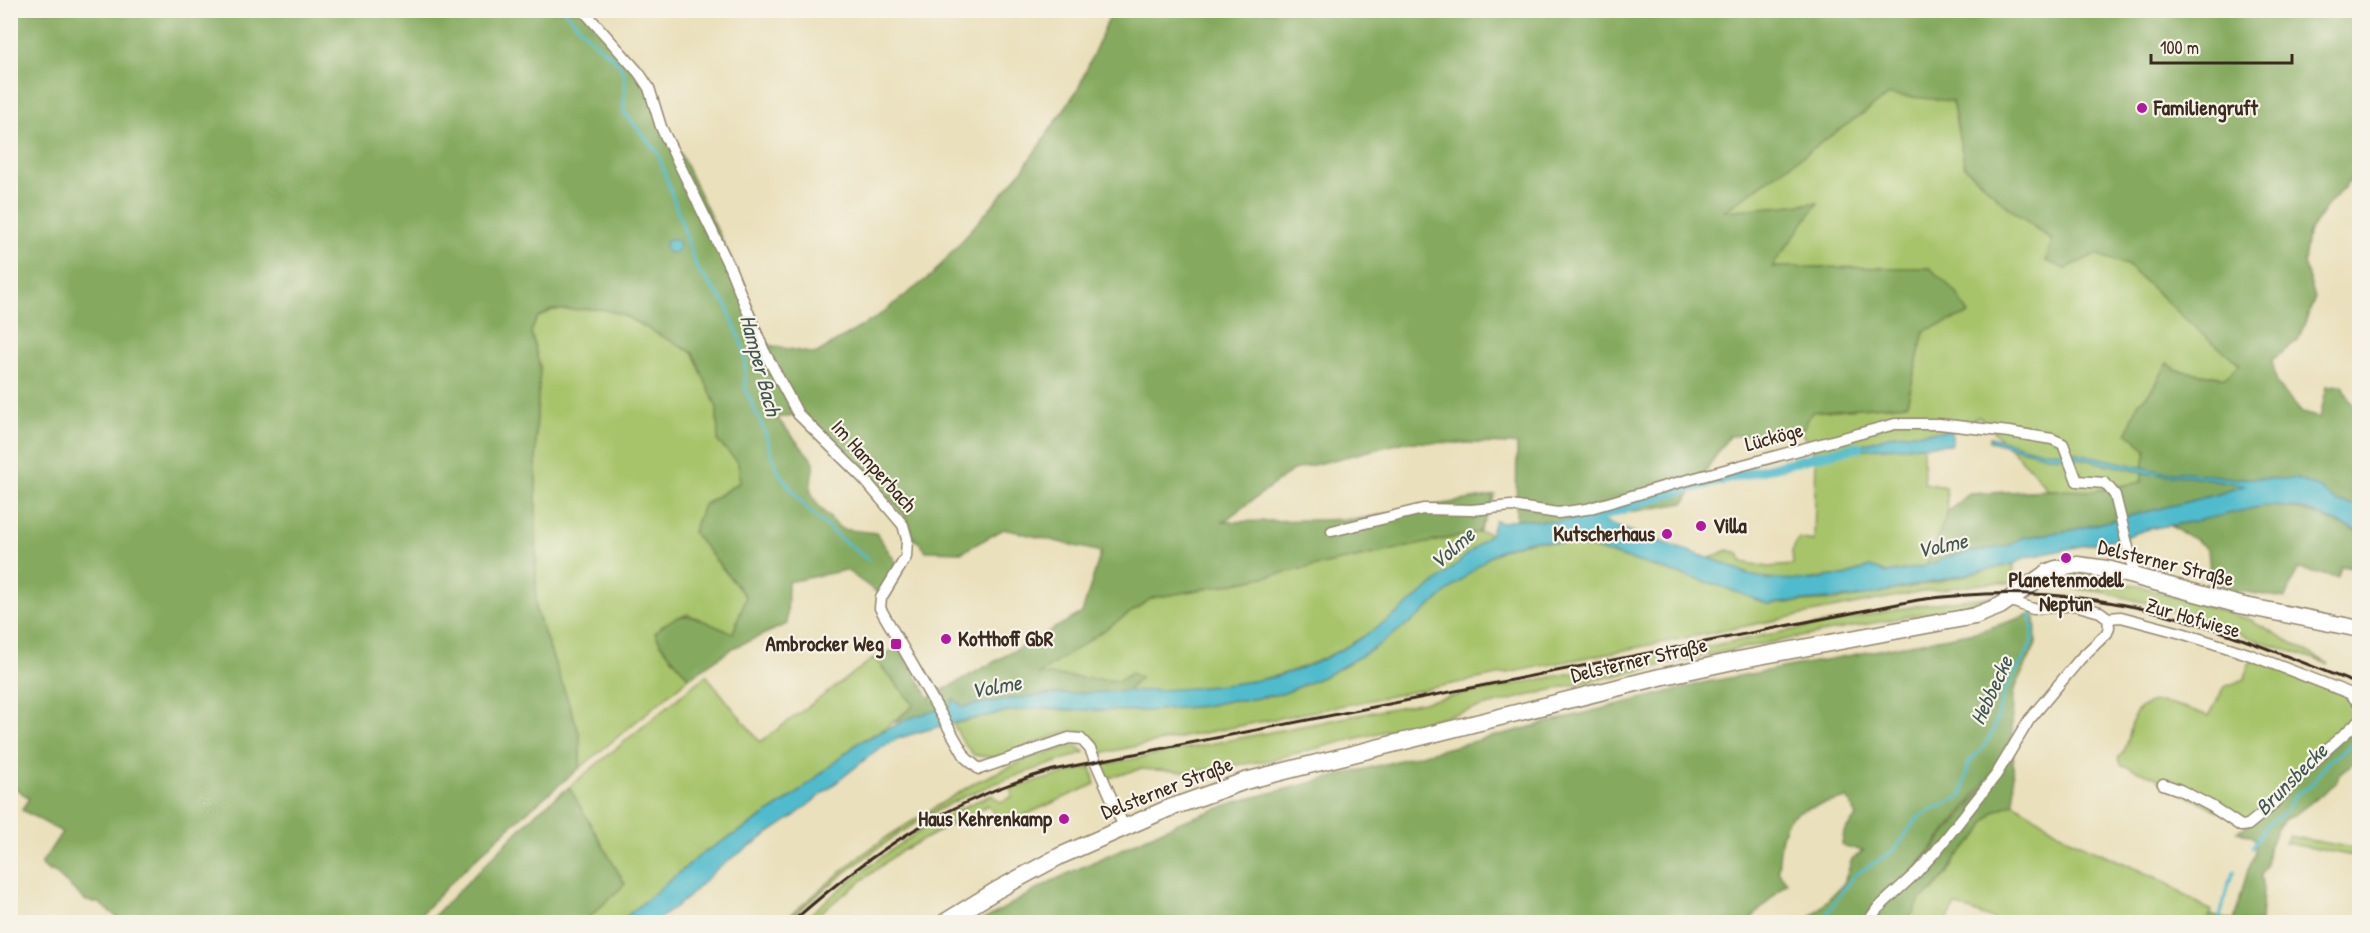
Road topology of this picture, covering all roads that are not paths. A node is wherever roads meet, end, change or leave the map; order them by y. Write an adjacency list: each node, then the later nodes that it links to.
1 (584, 10): 10 (street, Im Hamperbach)
2 (1332, 531): 3 (street, Lücköge)
3 (2135, 576): 4 (main road, Delsterner Straße); 6 (main road, Delsterner Straße)
4 (2009, 600): 5 (street, Zur Hofwiese); 10 (main road, Delsterner Straße)
5 (2108, 618): 7 (street, Zur Hofwiese); 12 (street)
6 (2360, 629)
7 (2360, 704)
8 (2360, 720): 9 (street)
9 (2163, 784)
10 (1124, 827): 11 (main road, Delsterner Straße)
11 (945, 922)
12 (1868, 922)

